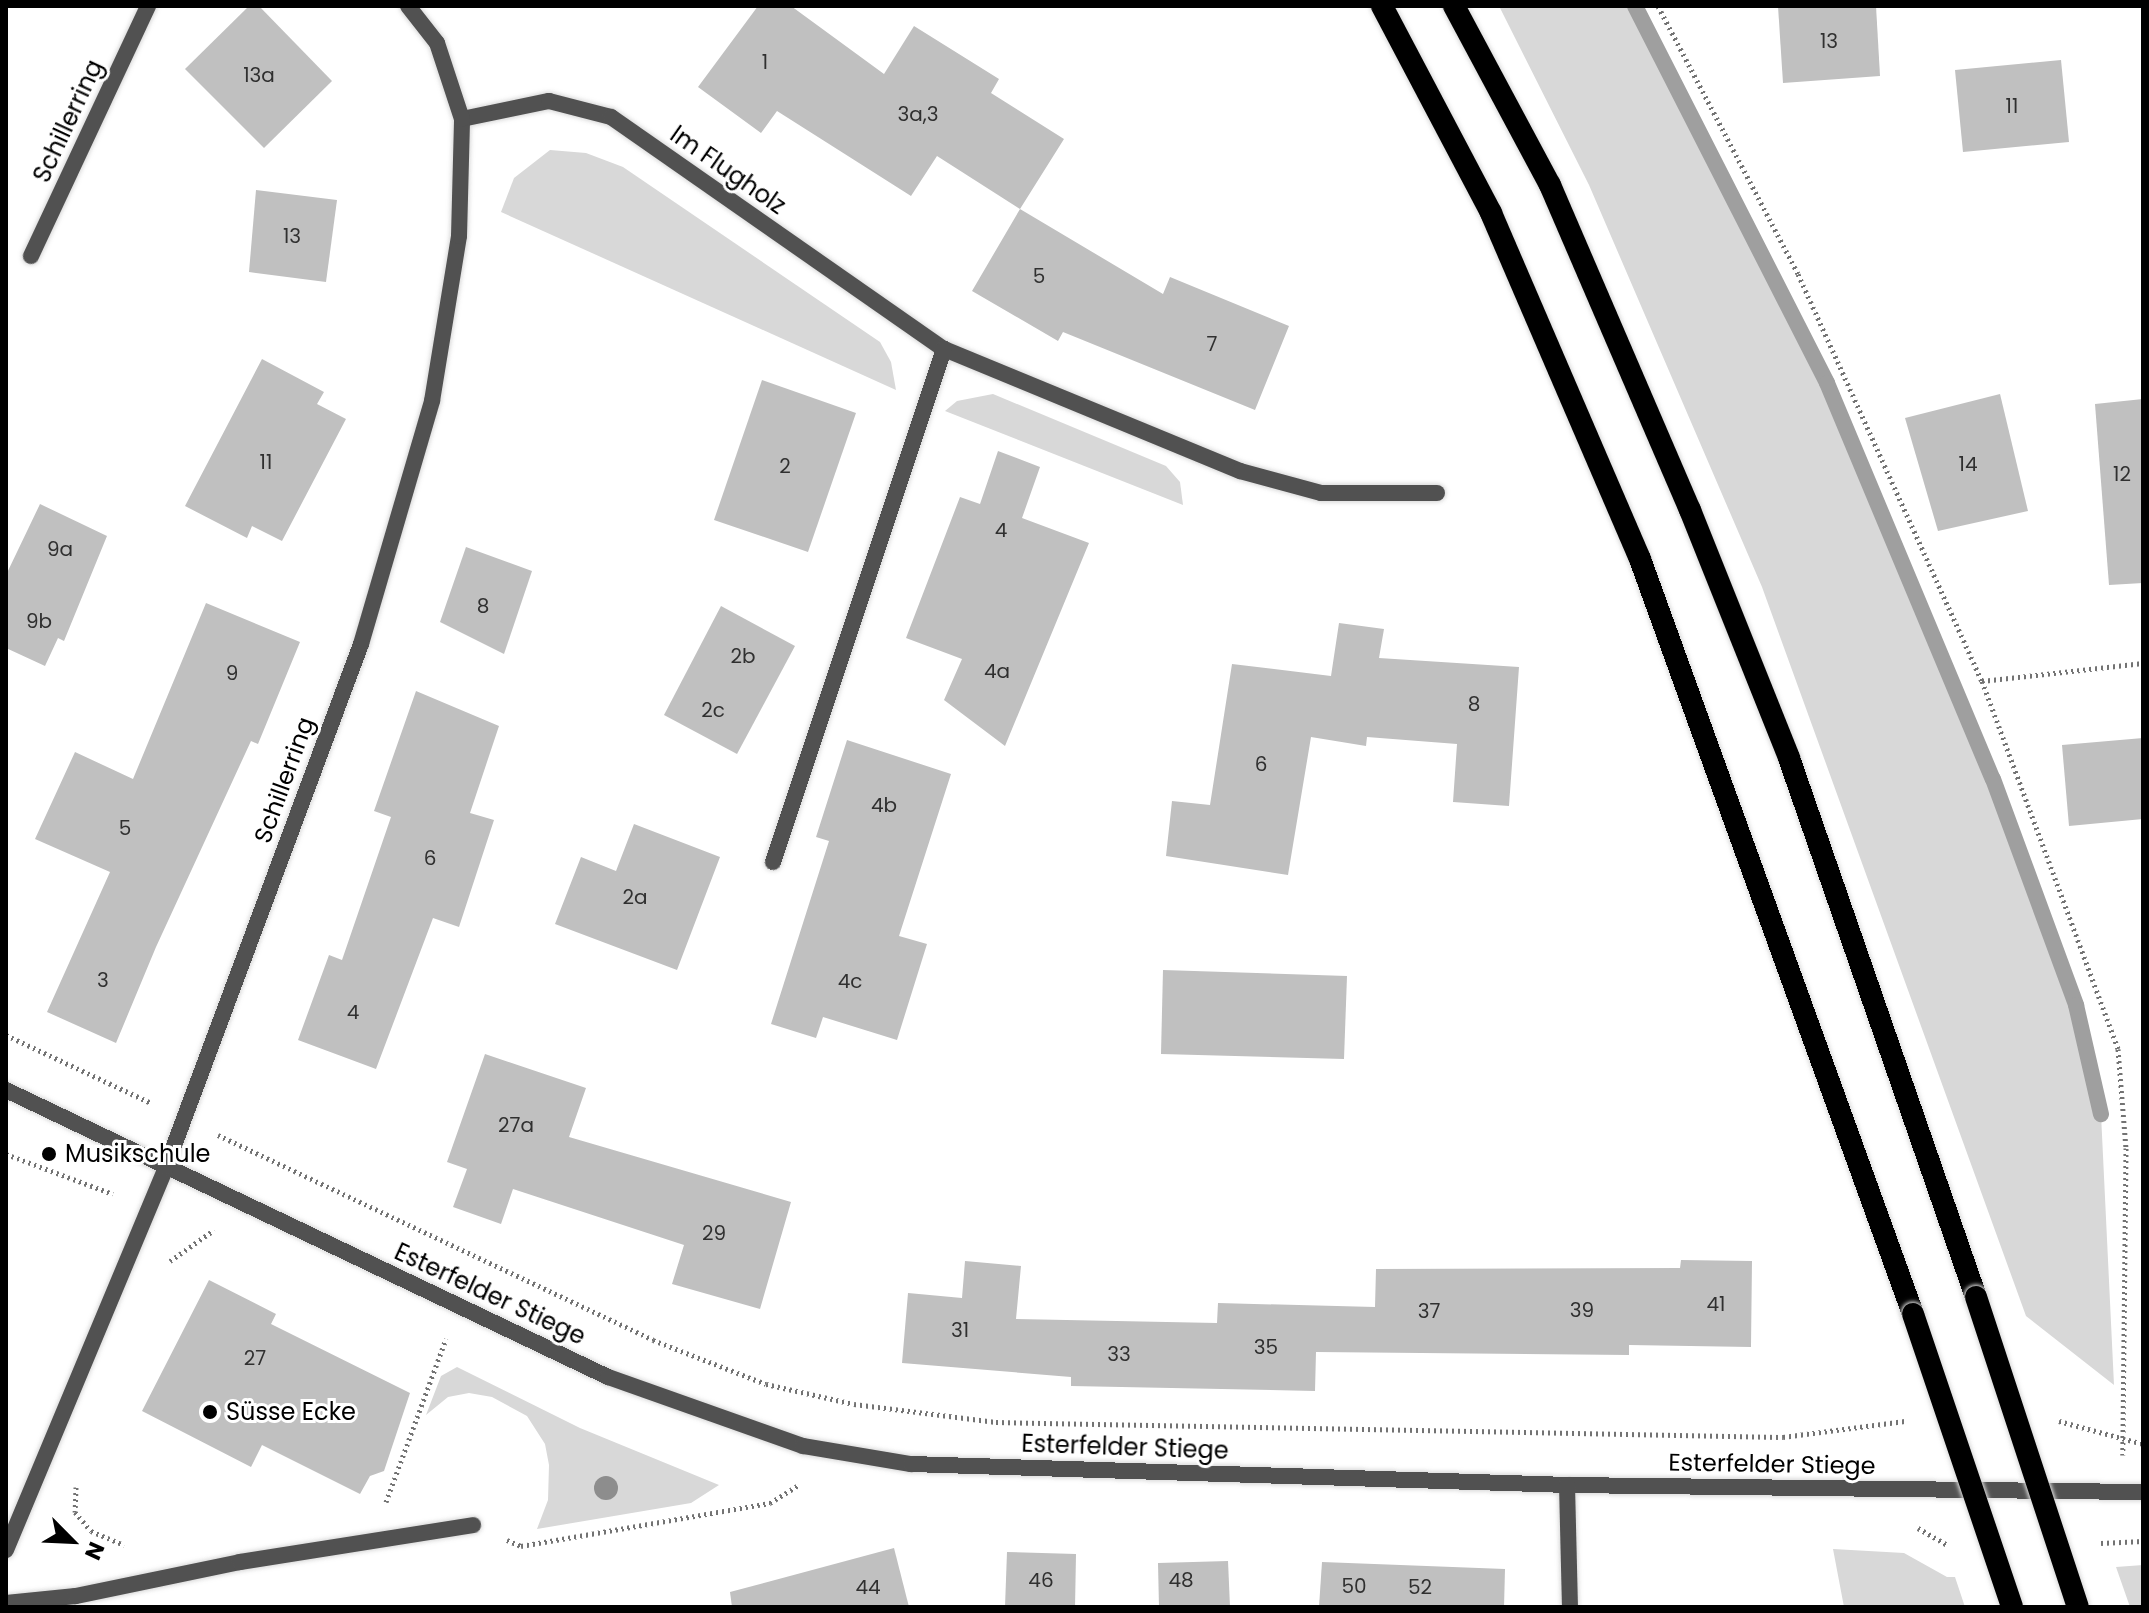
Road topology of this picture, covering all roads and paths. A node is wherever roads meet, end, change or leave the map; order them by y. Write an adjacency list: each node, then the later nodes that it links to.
1 (148, 6): 7 (street, Schillerring)
2 (408, 6): 6 (street, Schillerring)
3 (1382, 6): 36 (highway, bridge)
4 (1454, 6): 37 (highway, bridge)
5 (1658, 6): 11 (path)
6 (462, 119): 8 (street, Im Flugholz); 15 (street, Schillerring)
7 (31, 256)
8 (944, 349): 9 (street, Im Flugholz); 12 (street)
9 (1437, 493)
10 (2143, 663): 11 (path)
11 (1982, 681): 22 (path)
12 (773, 862)
13 (6, 1035): 15 (path)
14 (6, 1090): 16 (street, Esterfelder Stiege)
15 (184, 1118): 16 (street, Schillerring); 20 (path)
16 (166, 1167): 26 (street, Esterfelder Stiege); 33 (street, Schillerring)
17 (215, 1229): 18 (path)
18 (163, 1271)
19 (446, 1338): 30 (path)
20 (1920, 1421)
21 (2046, 1421): 22 (path)
22 (2123, 1441): 23 (path); 27 (path)
23 (2143, 1444)
24 (77, 1474): 32 (path)
25 (804, 1482): 29 (path)
26 (1567, 1485): 27 (street, Esterfelder Stiege); 35 (street)
27 (2123, 1492): 28 (street, Esterfelder Stiege); 31 (path)
28 (2143, 1492)
29 (473, 1525): 30 (street)
30 (370, 1541): 34 (street)
31 (2123, 1542)
32 (135, 1547)
33 (6, 1550)
34 (6, 1603)
35 (1570, 1607)
36 (2012, 1607)
37 (2078, 1607)

